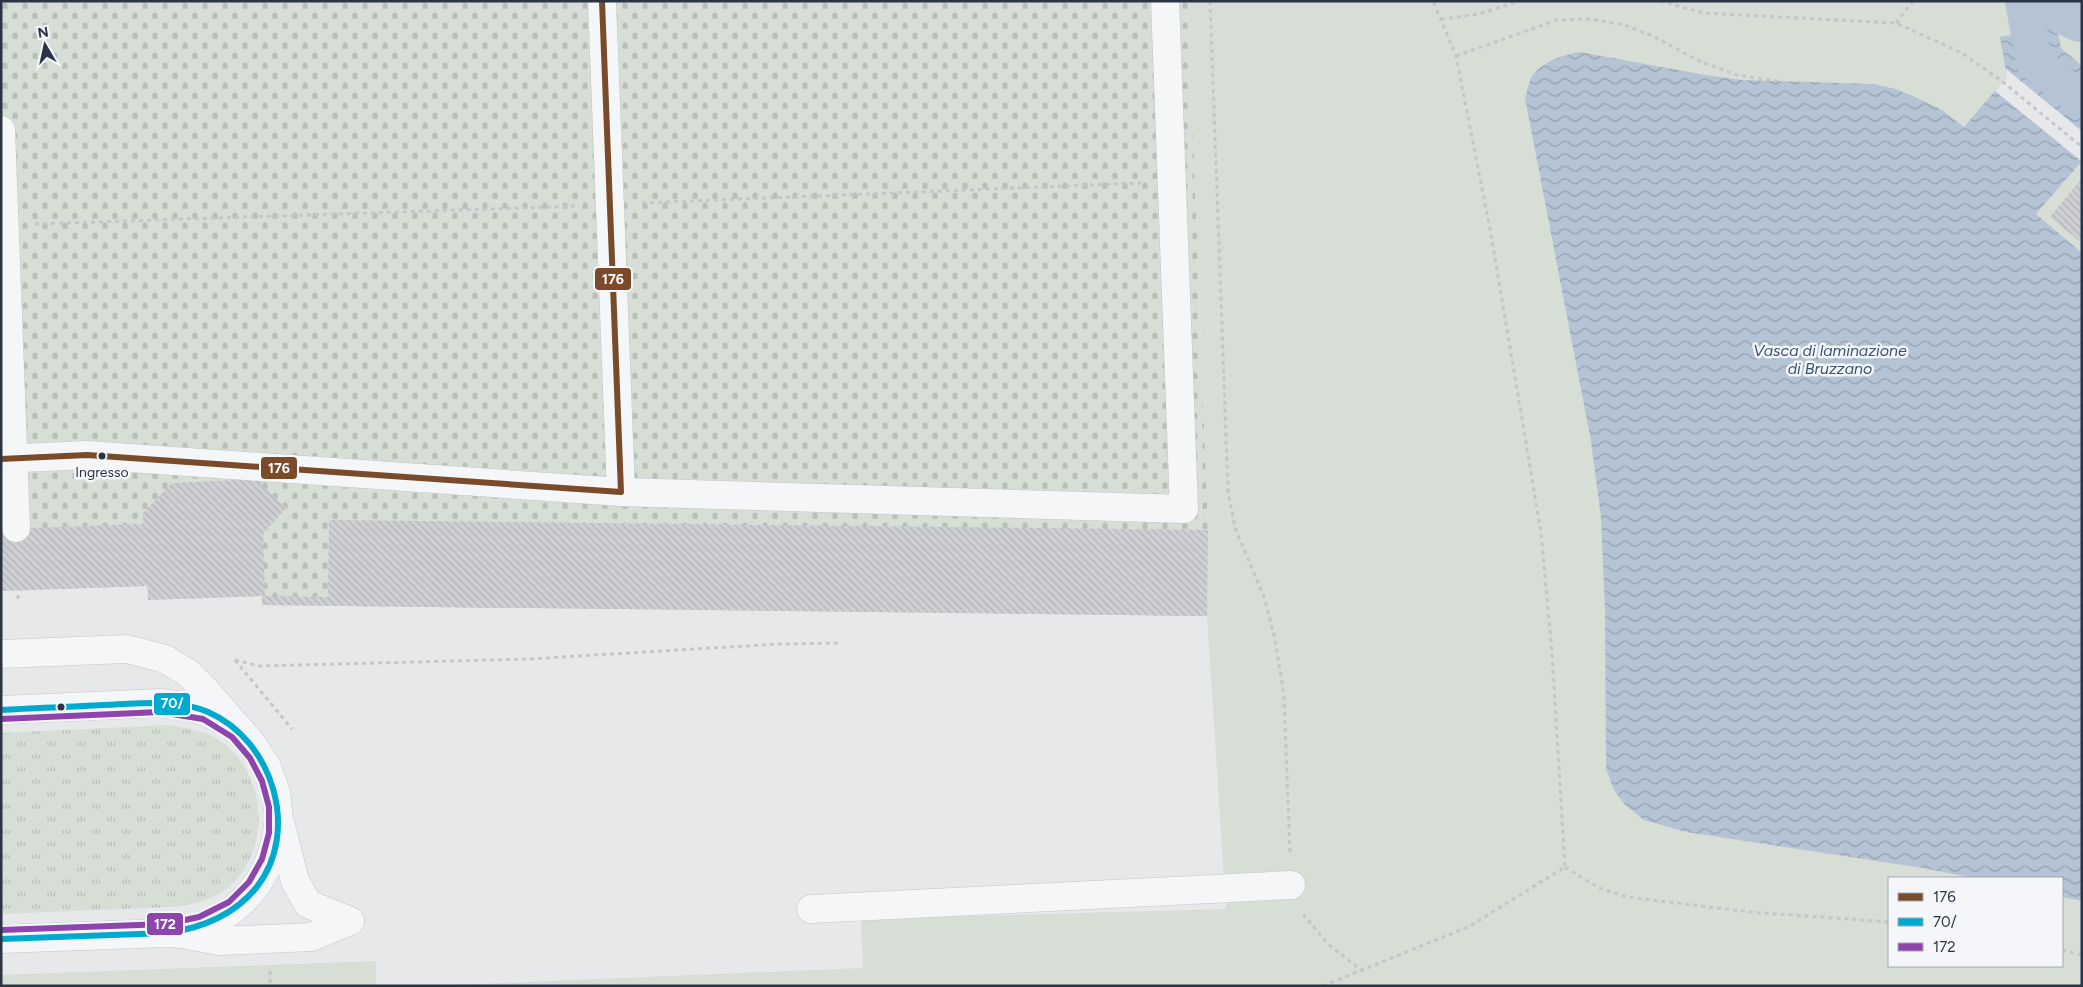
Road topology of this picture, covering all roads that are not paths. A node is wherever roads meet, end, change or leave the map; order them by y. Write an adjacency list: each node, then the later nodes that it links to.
1 (602, 1): 5 (street)
2 (1164, 1): 5 (street)
3 (1, 130): 4 (street)
4 (8, 458): 5 (street); 6 (street)
5 (621, 492)
6 (16, 528)
7 (1, 654): 9 (street)
8 (1, 710): 9 (street)
9 (253, 745): 10 (street)
10 (279, 818): 13 (street); 13 (street)
11 (1291, 885): 12 (street)
12 (811, 909)
13 (166, 933): 14 (street)
14 (1, 939)

